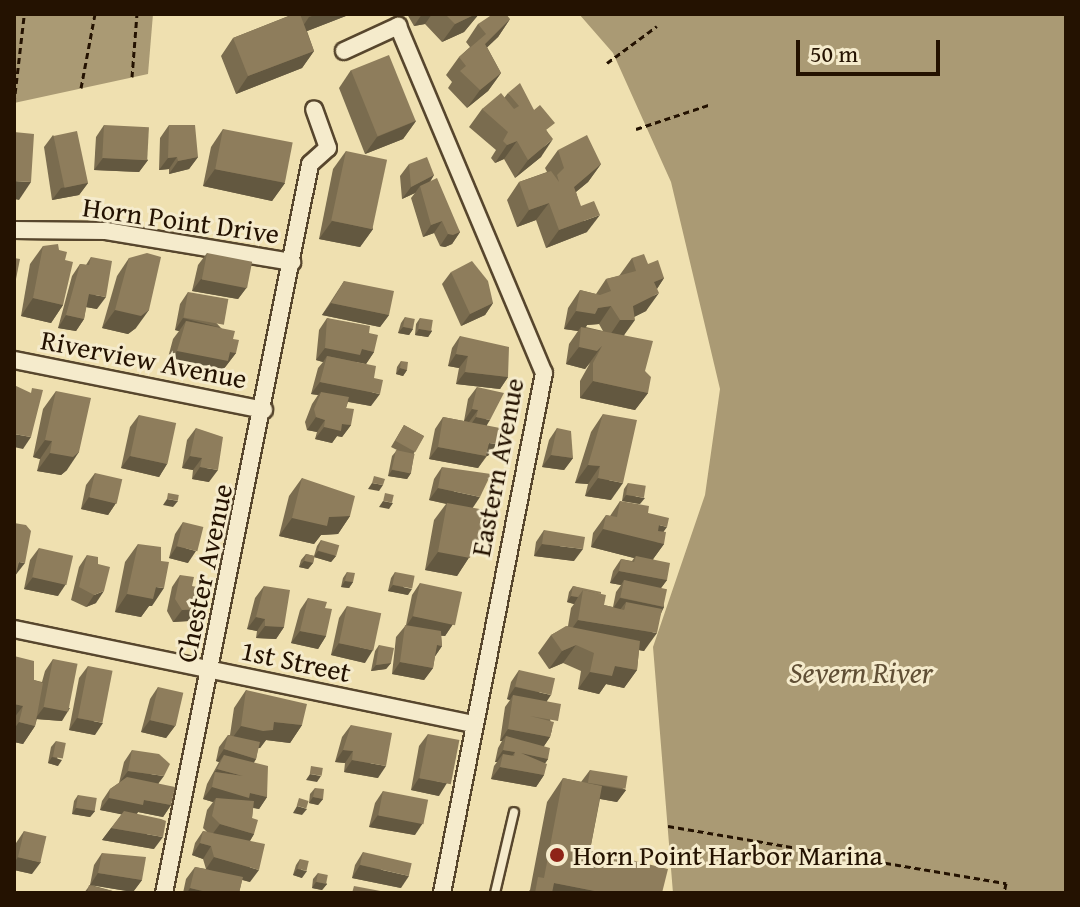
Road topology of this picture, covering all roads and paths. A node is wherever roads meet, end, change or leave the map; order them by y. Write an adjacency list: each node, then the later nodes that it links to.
1 (95, 14): 8 (path)
2 (137, 14): 7 (path)
3 (24, 16): 9 (path)
4 (657, 26): 6 (path)
5 (344, 51): 19 (street, Eastern Avenue)
6 (607, 63)
7 (132, 77)
8 (81, 88)
9 (14, 103)
10 (711, 104): 12 (path)
11 (314, 109): 14 (street, Chester Avenue)
12 (636, 129)
13 (14, 230): 14 (street, Horn Point Drive)
14 (292, 262): 16 (street, Chester Avenue)
15 (14, 360): 16 (street, Riverview Avenue)
16 (264, 410): 18 (street, Chester Avenue)
17 (14, 629): 18 (street, 1st Street)
18 (211, 670): 19 (street, 1st Street); 22 (street, Chester Avenue)
19 (474, 724): 23 (street, Eastern Avenue)
20 (514, 812): 24 (lane)
21 (668, 826): 25 (path)
22 (164, 893)
23 (442, 893)
24 (495, 893)
25 (1004, 893)

